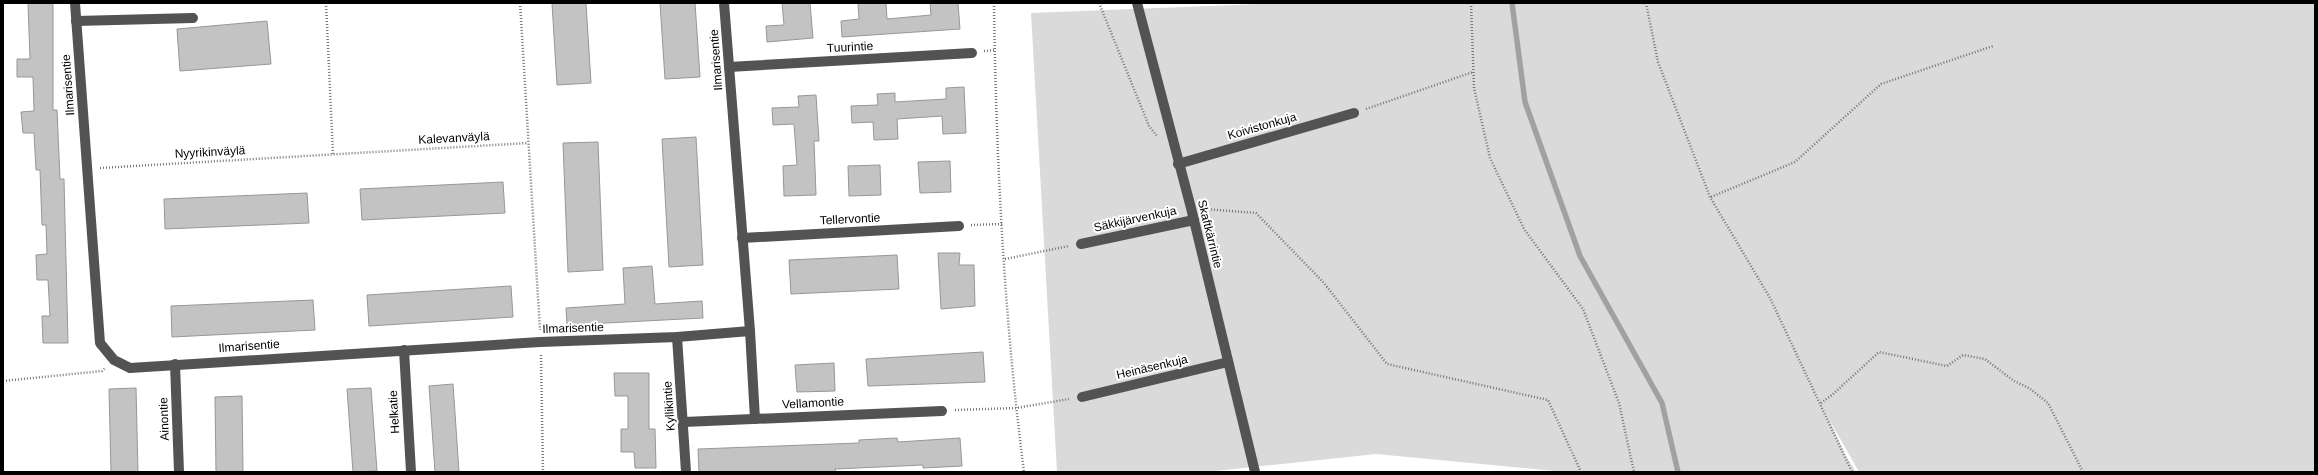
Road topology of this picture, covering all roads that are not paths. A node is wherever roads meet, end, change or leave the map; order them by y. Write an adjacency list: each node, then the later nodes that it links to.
1 (75, 3): 5 (street, Ilmarisentie)
2 (724, 3): 7 (street, Ilmarisentie)
3 (1138, 3): 9 (street, Skaftkärrintie)
4 (193, 18): 5 (street)
5 (76, 21): 18 (street, Ilmarisentie)
6 (972, 52): 7 (street, Tuurintie)
7 (729, 66): 12 (street, Ilmarisentie)
8 (1354, 113): 9 (street, Koivistonkuja)
9 (1178, 164): 10 (street, Skaftkärrintie)
10 (1194, 220): 13 (street, Säkkijärvenkuja); 17 (street, Skaftkärrintie)
11 (959, 226): 12 (street, Tellervontie)
12 (742, 238): 14 (street, Ilmarisentie)
13 (1081, 244)
14 (750, 331): 15 (street, Ilmarisentie); 21 (street, Ilmarisentie)
15 (677, 337): 16 (street, Ilmarisentie); 22 (street, Kyllikintie)
16 (404, 350): 18 (street, Ilmarisentie); 24 (street, Helkatie)
17 (1228, 362): 19 (street, Heinäsenkuja); 26 (street, Skaftkärrintie)
18 (174, 364): 23 (street, Ainontie)
19 (1082, 397)
20 (942, 410): 21 (street, Vellamontie)
21 (755, 419): 22 (street, Vellamontie)
22 (684, 422): 25 (street, Kyllikintie)
23 (179, 472)
24 (411, 472)
25 (686, 472)
26 (1255, 472)

